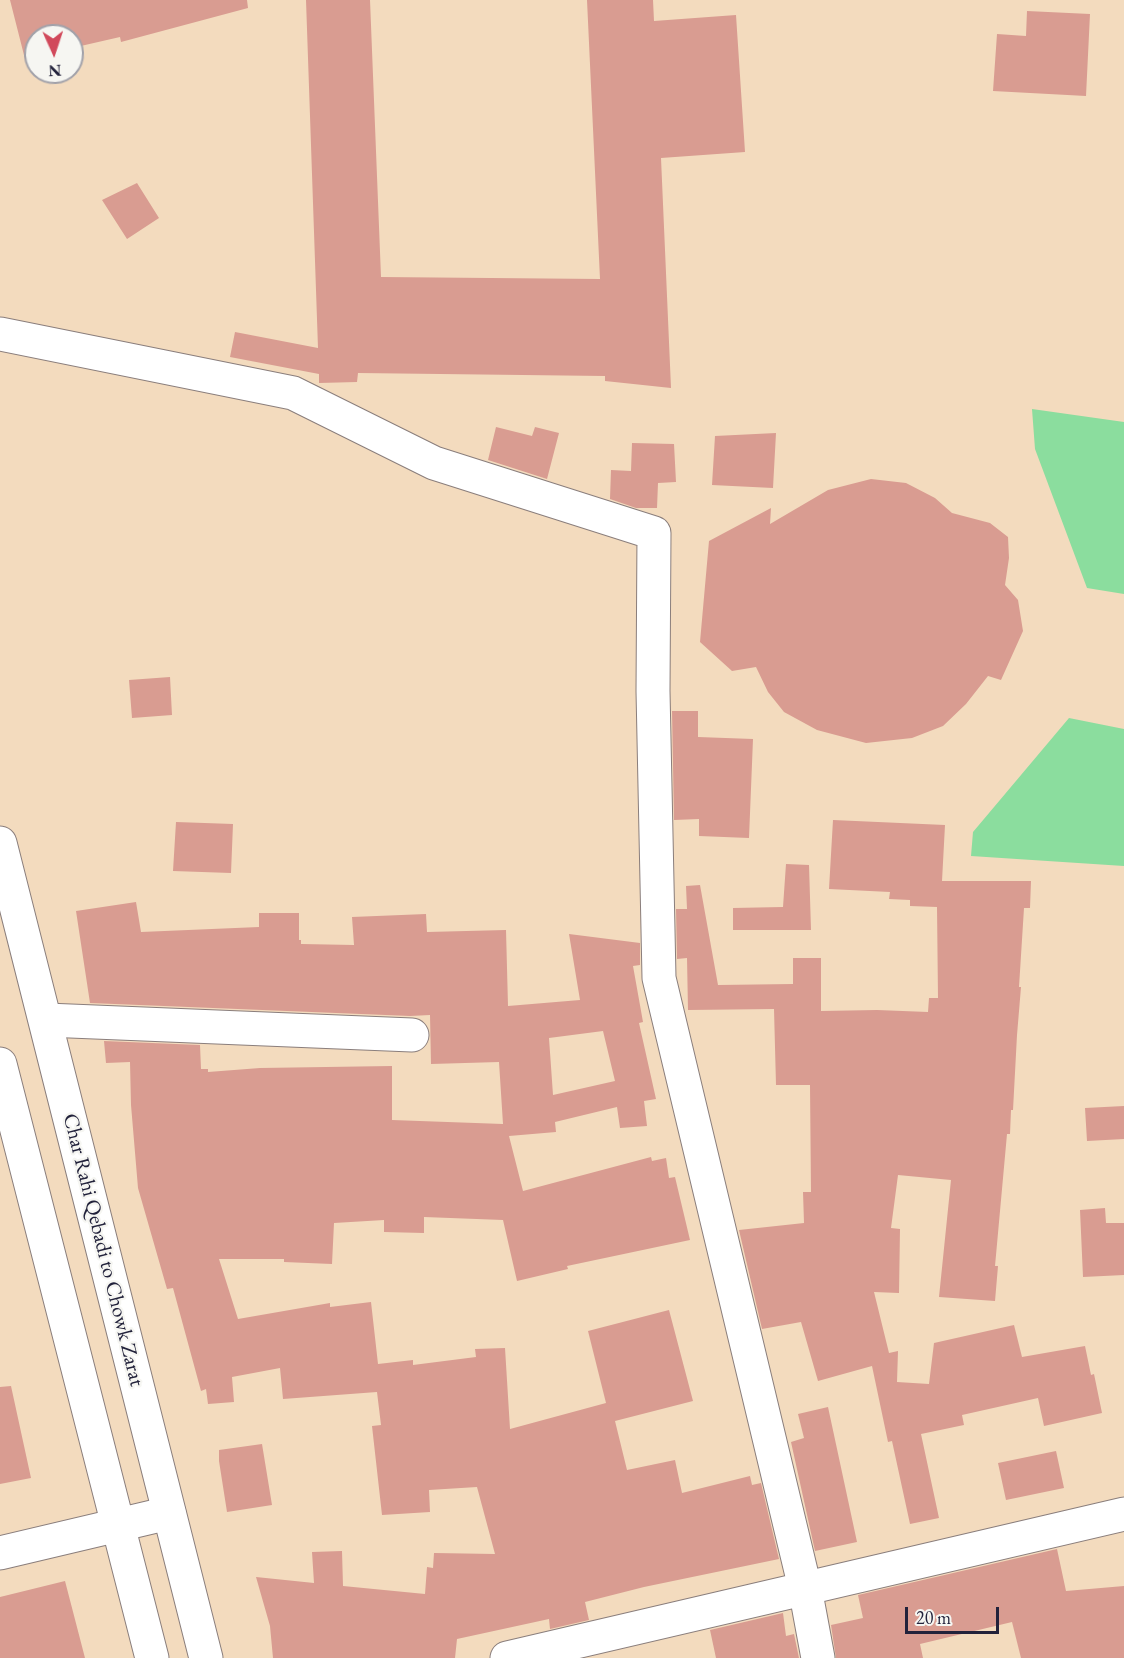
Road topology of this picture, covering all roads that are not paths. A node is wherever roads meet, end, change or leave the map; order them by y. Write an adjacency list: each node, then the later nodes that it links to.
1 (0, 334): 10 (main road)
2 (0, 843): 3 (main road, Char Rahi Qebadi to Chowk Zarat)
3 (46, 1020): 4 (main road); 6 (main road, Char Rahi Qebadi to Chowk Zarat)
4 (412, 1035)
5 (0, 1064): 8 (main road)
6 (169, 1514): 8 (main road); 12 (main road, Char Rahi Qebadi to Chowk Zarat)
7 (1124, 1514): 10 (main road)
8 (119, 1524): 9 (main road); 11 (main road)
9 (0, 1553)
10 (805, 1588): 13 (main road); 14 (main road)
11 (152, 1658)
12 (206, 1658)
13 (507, 1658)
14 (818, 1658)

